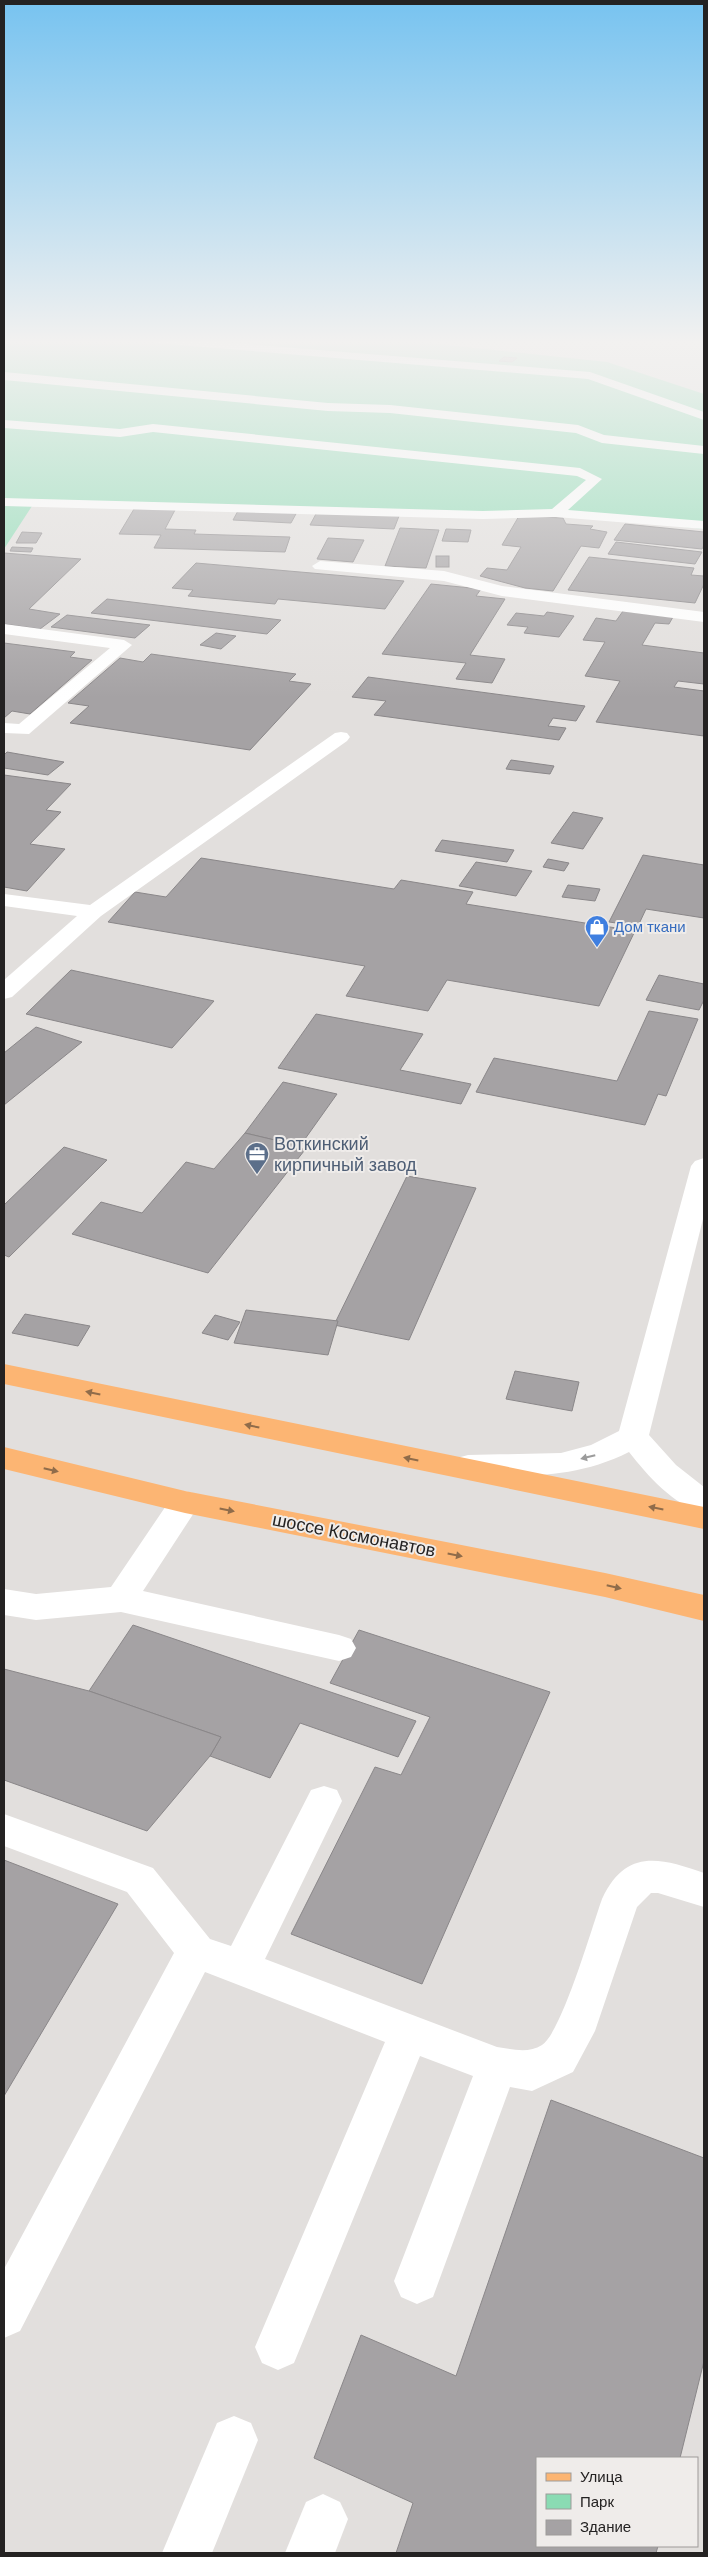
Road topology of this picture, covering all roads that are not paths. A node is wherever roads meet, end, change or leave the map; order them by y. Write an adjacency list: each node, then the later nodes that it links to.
1 (457, 459): 3 (lane)
2 (4, 502): 3 (lane)
3 (556, 513): 4 (lane)
4 (704, 524)
5 (320, 566): 6 (lane)
6 (704, 617)
7 (4, 629): 8 (lane)
8 (4, 728)
9 (341, 737): 11 (lane)
10 (4, 900): 11 (lane)
11 (94, 912): 12 (lane)
12 (4, 992)
13 (704, 1166): 15 (lane)
14 (4, 1374): 17 (main road, one-way to 14)
15 (632, 1437): 17 (lane, one-way to 17); 19 (lane)
16 (4, 1458): 18 (main road, шоссе Космонавтов, one-way to 18)
17 (449, 1466): 20 (main road, one-way to 17)
18 (186, 1502): 21 (lane); 23 (main road, шоссе Космонавтов, one-way to 23)
19 (704, 1502)
20 (704, 1518)
21 (120, 1599): 22 (lane); 24 (lane)
22 (4, 1602)
23 (704, 1608)
24 (339, 1648)
25 (324, 1801): 29 (lane)
26 (4, 1830): 28 (lane)
27 (704, 1890): 31 (lane)
28 (196, 1951): 29 (lane); 33 (lane)
29 (240, 1968): 30 (lane)
30 (408, 2033): 31 (lane); 34 (lane)
31 (497, 2066): 32 (lane)
32 (417, 2281)
33 (4, 2315)
34 (278, 2347)
35 (234, 2440): 36 (lane)
36 (187, 2553)

